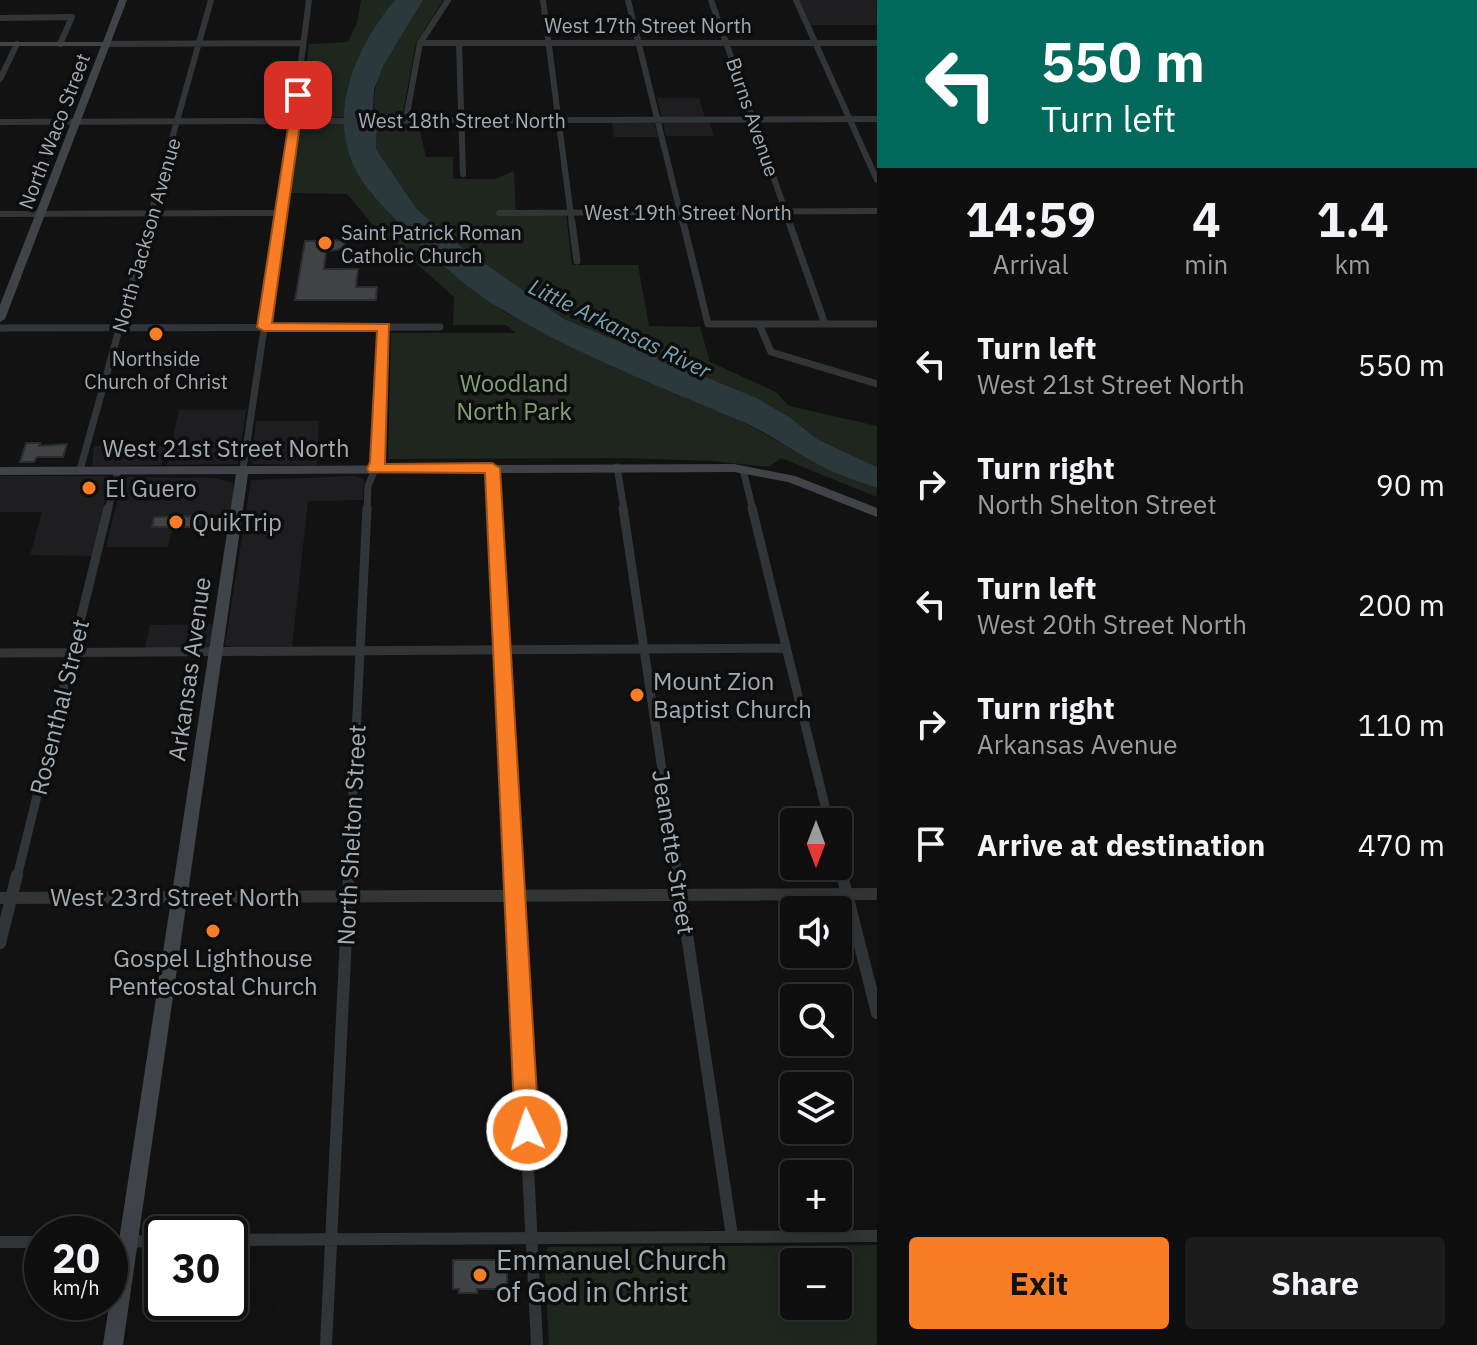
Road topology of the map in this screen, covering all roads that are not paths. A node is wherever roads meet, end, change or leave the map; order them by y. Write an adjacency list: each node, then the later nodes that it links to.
1 (123, 0): 21 (street, North Waco Street)
2 (211, 0): 22 (street, North Jackson Avenue)
3 (309, 0): 10 (street, Arkansas Avenue)
4 (448, 0): 11 (street)
5 (543, 0): 13 (street)
6 (628, 0): 14 (street)
7 (711, 0): 15 (street, Burns Avenue)
8 (796, 0): 16 (street)
9 (0, 18): 20 (street)
10 (303, 43): 22 (street); 33 (street, Arkansas Avenue)
11 (420, 43): 12 (street, West 17th Street North); 24 (street)
12 (459, 43): 13 (street, West 17th Street North); 28 (street)
13 (549, 43): 14 (street, West 17th Street North); 29 (street)
14 (638, 43): 15 (street, West 17th Street North); 30 (street)
15 (727, 43): 16 (street, West 17th Street North); 25 (street, Burns Avenue)
16 (815, 43): 17 (street, West 17th Street North); 26 (street)
17 (877, 43)
18 (0, 44): 19 (street)
19 (17, 44): 20 (street); 23 (street)
20 (60, 44): 21 (street)
21 (106, 44): 22 (street); 31 (street, North Waco Street)
22 (199, 44): 32 (street, North Jackson Avenue)
23 (0, 79)
24 (406, 119): 28 (street, West 18th Street North); 33 (street, West 18th Street North)
25 (754, 119): 26 (street, West 18th Street North); 30 (street, West 18th Street North); 37 (street, Burns Avenue)
26 (849, 119): 27 (street, West 18th Street North); 36 (street)
27 (877, 119)
28 (461, 120): 29 (street, West 18th Street North); 35 (street)
29 (560, 120): 30 (street, West 18th Street North); 39 (street)
30 (657, 120): 40 (street)
31 (77, 121): 32 (street, West 18th Street North); 34 (street, West 18th Street North); 44 (street, North Waco Street)
32 (178, 121): 33 (street, West 18th Street North); 45 (street, North Jackson Avenue)
33 (295, 121): 41 (street, Arkansas Avenue)
34 (0, 122)
35 (463, 174)
36 (877, 180)
37 (786, 211): 38 (street, West 19th Street North); 40 (street, West 19th Street North); 49 (street, Burns Avenue)
38 (877, 211)
39 (573, 212): 40 (street, West 19th Street North); 42 (street, West 19th Street North); 46 (street)
40 (680, 212): 48 (street)
41 (281, 213): 45 (street); 52 (street, Arkansas Avenue)
42 (499, 213)
43 (0, 214): 44 (street)
44 (41, 214): 45 (street); 47 (street, North Waco Street)
45 (152, 214): 51 (street, North Jackson Avenue)
46 (577, 261)
47 (0, 319)
48 (759, 324): 49 (street); 56 (street)
49 (825, 324): 50 (street)
50 (877, 324)
51 (120, 327): 52 (street); 55 (street); 61 (street, North Jackson Avenue)
52 (264, 327): 53 (street); 59 (street, Arkansas Avenue)
53 (384, 327): 54 (street); 60 (street, North Shelton Street)
54 (440, 327)
55 (0, 328)
56 (877, 384)
57 (617, 467): 58 (street, West 21st Street North); 63 (street, West 21st Street North); 66 (street, Jeanette Street)
58 (492, 468): 60 (street, West 21st Street North); 68 (street)
59 (243, 469): 60 (street, West 21st Street North); 62 (street, West 21st Street North); 70 (street, Arkansas Avenue)
60 (375, 469): 69 (street, North Shelton Street)
61 (80, 470): 62 (street, West 21st Street North); 64 (street, West 21st Street North)
62 (118, 470): 72 (street, Rosenthal Street)
63 (743, 470): 65 (street, West 21st Street North); 67 (street)
64 (0, 471)
65 (877, 513)
66 (643, 648): 67 (street); 68 (street); 78 (street, Jeanette Street)
67 (786, 648): 73 (street)
68 (501, 649): 69 (street); 77 (street)
69 (360, 651): 70 (street); 79 (street, North Shelton Street)
70 (216, 652): 72 (street); 80 (street, Arkansas Avenue)
71 (0, 653): 72 (street)
72 (72, 653): 81 (street, Rosenthal Street)
73 (826, 808)
74 (844, 880): 75 (street)
75 (847, 894): 76 (street, West 23rd Street North); 78 (street, West 23rd Street North); 83 (street)
76 (877, 894)
77 (514, 895): 78 (street, West 23rd Street North); 79 (street, West 23rd Street North); 86 (street)
78 (680, 895): 84 (street, Jeanette Street)
79 (348, 896): 80 (street, West 23rd Street North); 87 (street, North Shelton Street)
80 (179, 897): 81 (street, West 23rd Street North); 91 (street, Arkansas Avenue)
81 (6, 898): 82 (street, Rosenthal Street)
82 (0, 943)
83 (877, 1013)
84 (732, 1236): 85 (street); 86 (street)
85 (877, 1236)
86 (532, 1237): 87 (street); 96 (street)
87 (332, 1239): 88 (street); 95 (street, North Shelton Street)
88 (248, 1240)
89 (0, 1242): 90 (street)
90 (24, 1242)
91 (128, 1242): 92 (street)
92 (144, 1242)
93 (117, 1320): 94 (street, Arkansas Avenue)
94 (113, 1345)
95 (326, 1345)
96 (537, 1345)

